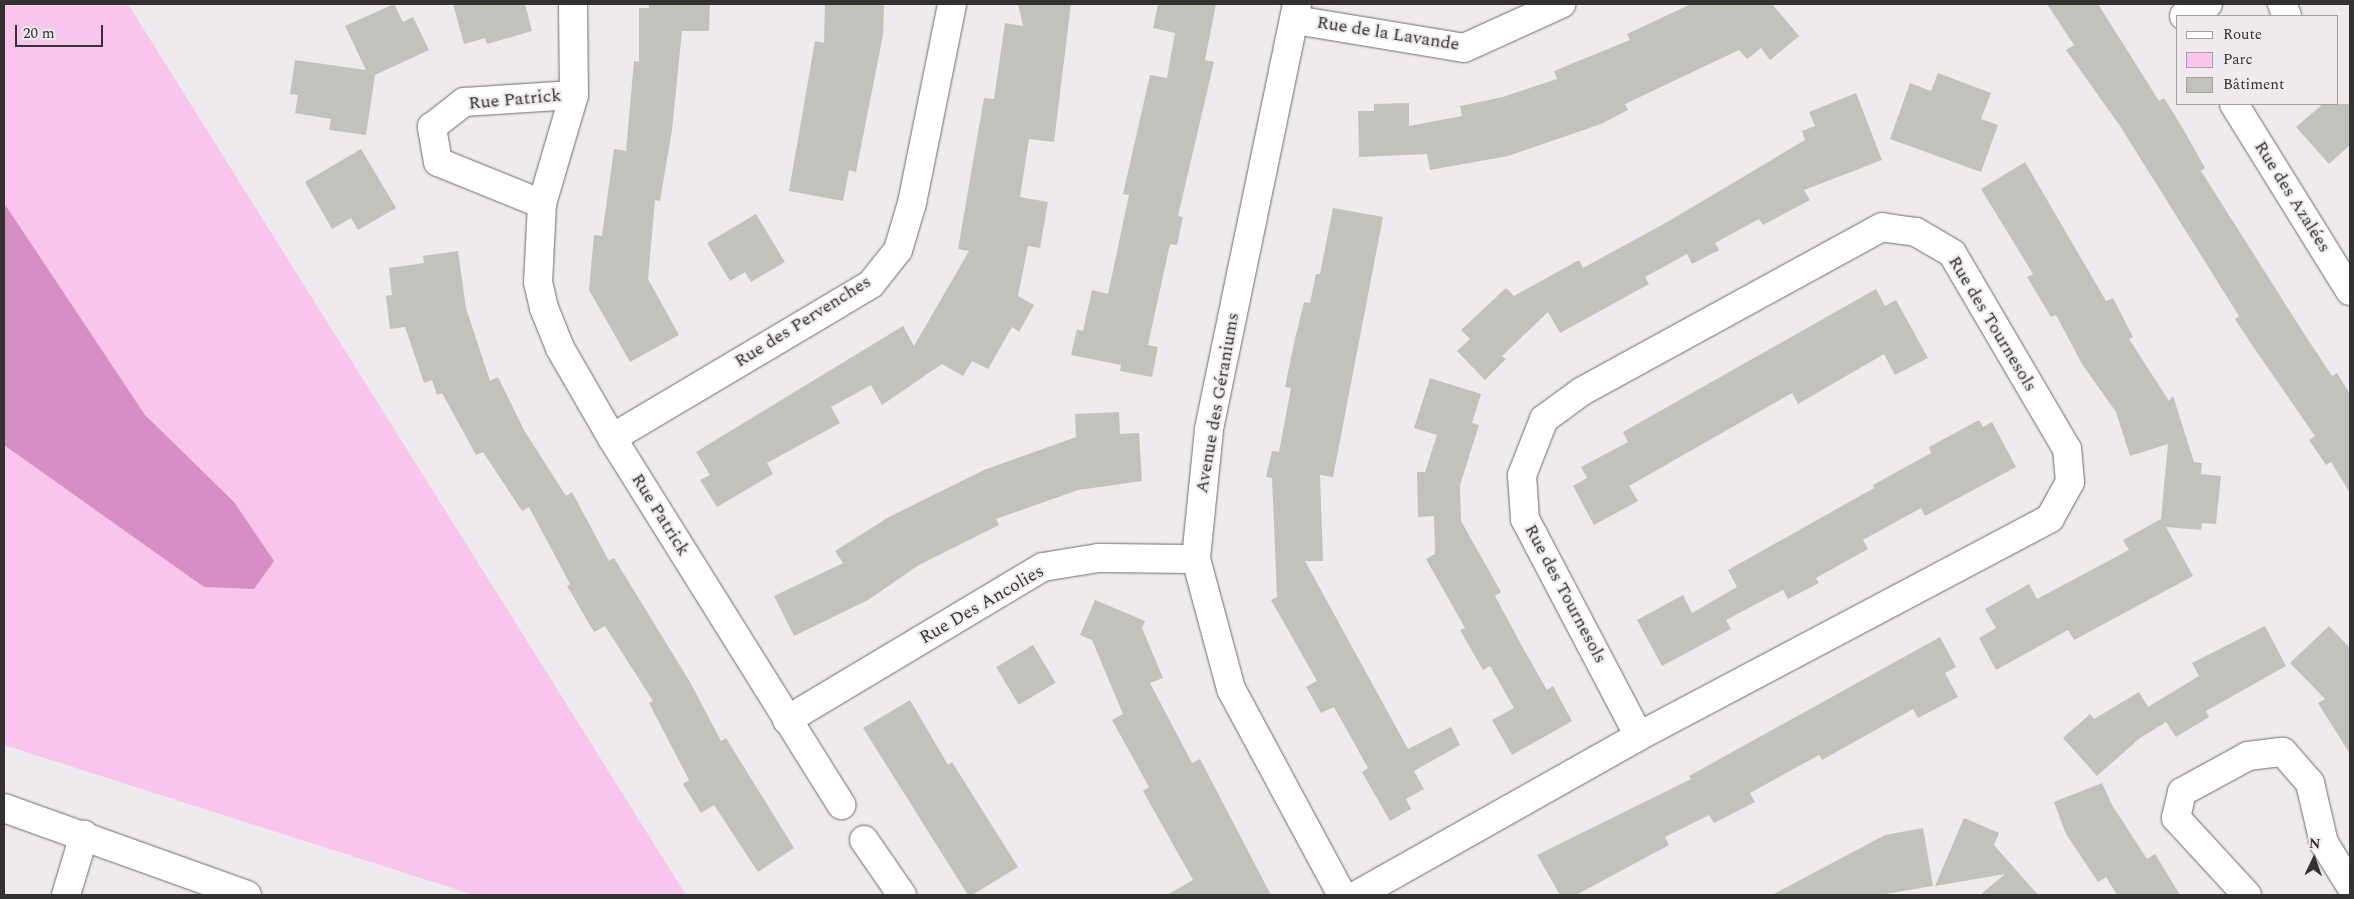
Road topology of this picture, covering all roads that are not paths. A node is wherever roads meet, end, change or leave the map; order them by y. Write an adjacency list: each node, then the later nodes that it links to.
1 (572, 4): 9 (street, Rue Patrick)
2 (952, 4): 13 (street, Rue des Pervenches)
3 (1561, 4): 6 (street, Rue de la Lavande)
4 (2170, 4): 7 (street)
5 (2208, 4): 8 (street)
6 (1296, 12): 14 (street, Avenue des Géraniums)
7 (2177, 15)
8 (2186, 15)
9 (574, 95): 11 (street, Rue Patrick); 11 (street, Rue Patrick)
10 (2236, 105): 12 (street, Rue des Azalées)
11 (542, 204): 13 (street, Rue Patrick)
12 (2350, 291)
13 (612, 438): 15 (street, Rue Patrick)
14 (1196, 559): 15 (street, Rue Des Ancolies); 25 (street, Avenue des Géraniums)
15 (787, 720): 17 (street, Rue Patrick)
16 (1639, 736): 16 (street, Rue des Tournesols); 26 (street, Rue des Tournesols)
17 (841, 805)
18 (4, 808): 19 (street)
19 (84, 835): 22 (street); 23 (street)
20 (864, 840): 24 (street)
21 (2350, 885): 27 (street)
22 (66, 895)
23 (247, 895)
24 (902, 895)
25 (1342, 895)
26 (1357, 895)
27 (2247, 895)

